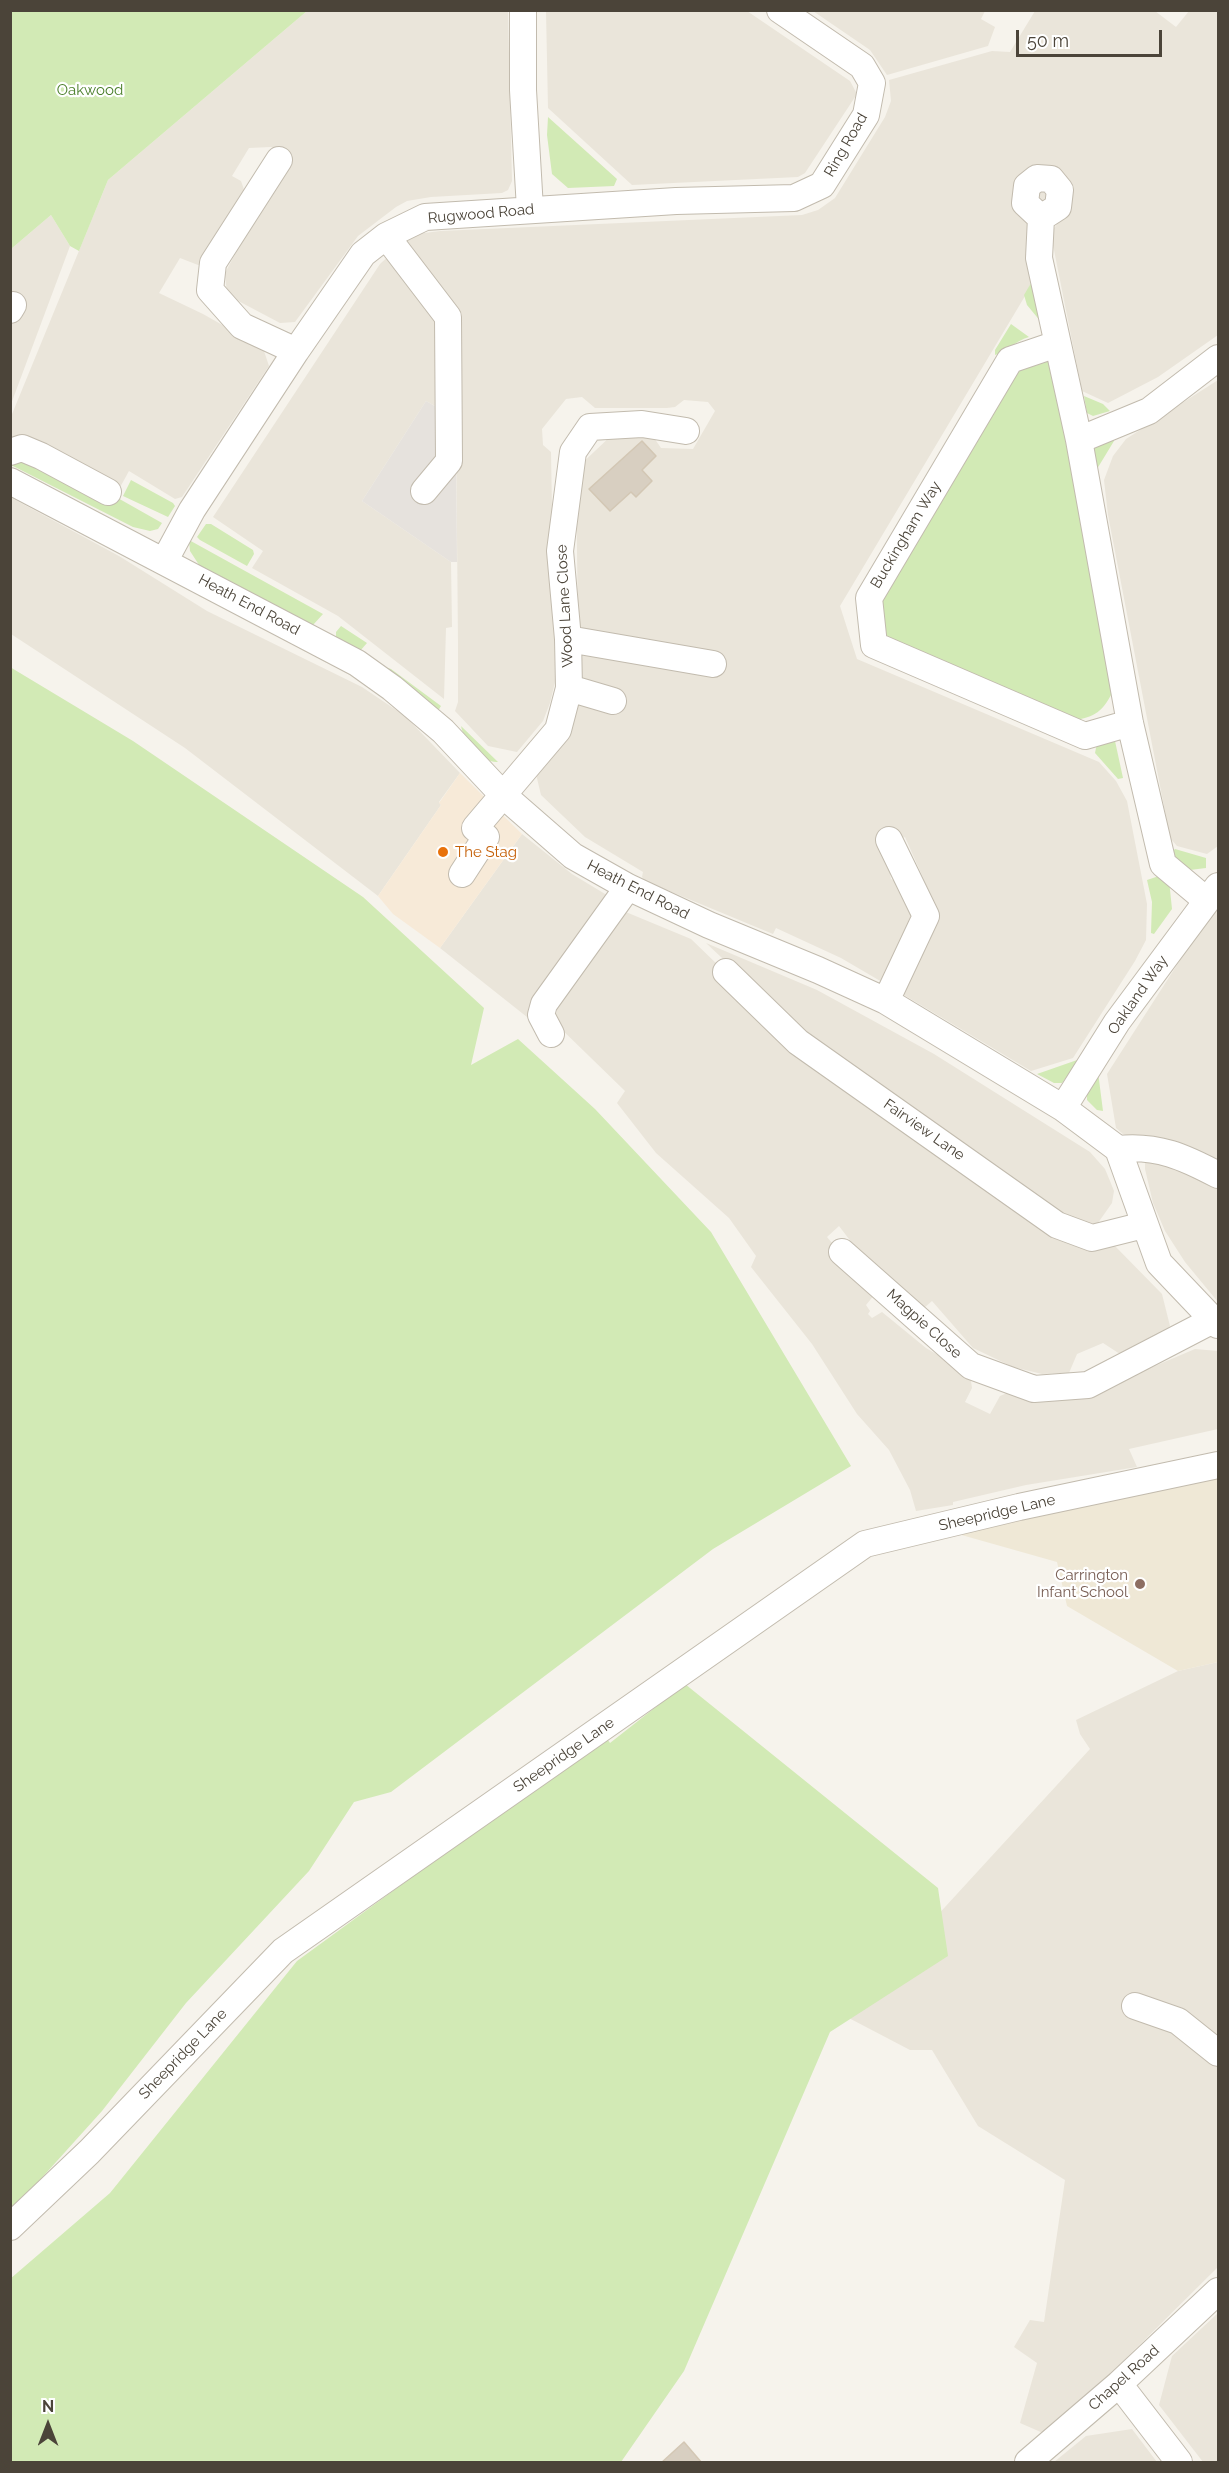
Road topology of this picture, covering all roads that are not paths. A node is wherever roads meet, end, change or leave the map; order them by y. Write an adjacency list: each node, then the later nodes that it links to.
1 (523, 10): 5 (street)
2 (780, 10): 4 (street, Ring Road)
3 (279, 160): 9 (street)
4 (794, 198): 5 (street, Rugwood Road)
5 (530, 209): 9 (street, Rugwood Road)
6 (1041, 218): 8 (street)
7 (393, 245): 15 (street)
8 (1057, 344): 12 (street); 22 (street, Buckingham Way)
9 (296, 351): 17 (street, Rugwood Road)
10 (1218, 358): 12 (street)
11 (686, 431): 18 (street, Wood Lane Close)
12 (1079, 440): 22 (street)
13 (10, 452): 16 (street)
14 (10, 481): 17 (street, Heath End Road)
15 (424, 491)
16 (108, 492)
17 (165, 560): 23 (street, Heath End Road)
18 (568, 639): 19 (street); 20 (street, Wood Lane Close)
19 (713, 664)
20 (568, 688): 21 (street); 23 (street, Wood Lane Close)
21 (613, 701)
22 (1130, 723): 27 (street)
23 (503, 795): 25 (street, Wood Lane Close); 26 (street, Heath End Road)
24 (889, 840): 29 (street)
25 (462, 874)
26 (628, 887): 29 (street, Heath End Road); 30 (street)
27 (1212, 893): 31 (street, Oakland Way)
28 (726, 972): 34 (street, Fairview Lane)
29 (886, 1001): 31 (street, Heath End Road)
30 (551, 1034)
31 (1063, 1108): 32 (street, Heath End Road)
32 (1119, 1149): 33 (street); 34 (street)
33 (1218, 1175)
34 (1144, 1225): 36 (street)
35 (842, 1252): 36 (street, Magpie Close)
36 (1216, 1323)
37 (1218, 1465): 40 (street, Sheepridge Lane)
38 (1135, 2006): 39 (street)
39 (1218, 2053)
40 (10, 2227)
41 (1218, 2291): 42 (street, Chapel Road)
42 (1119, 2384): 43 (street, Chapel Road); 44 (street)
43 (1028, 2463)
44 (1179, 2463)

